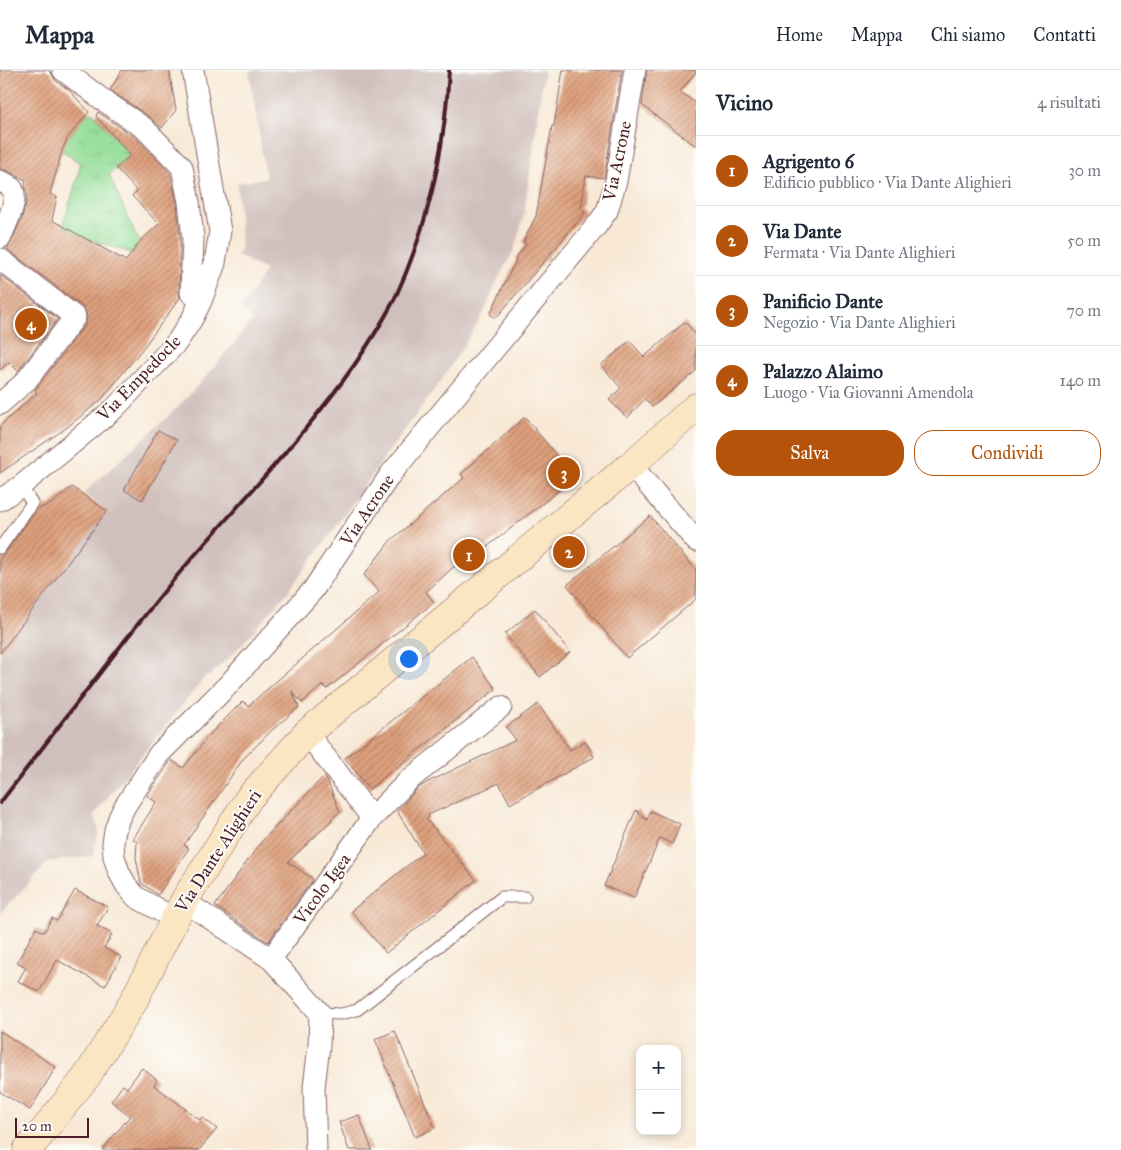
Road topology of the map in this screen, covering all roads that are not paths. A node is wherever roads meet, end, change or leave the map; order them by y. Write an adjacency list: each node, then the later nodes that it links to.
1 (63, 70): 7 (street)
2 (193, 70): 7 (street, Via Empedocle)
3 (635, 70): 19 (street, Via Acrone)
4 (0, 181): 5 (street)
5 (0, 238)
6 (0, 259): 8 (street)
7 (201, 301): 11 (street, Via Empedocle)
8 (0, 404)
9 (696, 407): 10 (street, Via Dante Alighieri)
10 (631, 464): 13 (street); 16 (street, Via Dante Alighieri)
11 (20, 486): 12 (street, Via Empedocle); 14 (lane)
12 (0, 500)
13 (696, 541)
14 (0, 548)
15 (501, 707): 17 (street, Vicolo Igea)
16 (307, 733): 17 (street); 19 (street, Via Dante Alighieri)
17 (372, 818): 20 (street, Vicolo Igea)
18 (524, 897): 21 (lane)
19 (179, 910): 20 (street, Via Acrone); 22 (street, Via Dante Alighieri)
20 (271, 959): 21 (street, Via Acrone)
21 (320, 1013): 23 (street)
22 (27, 1150)
23 (316, 1150)

